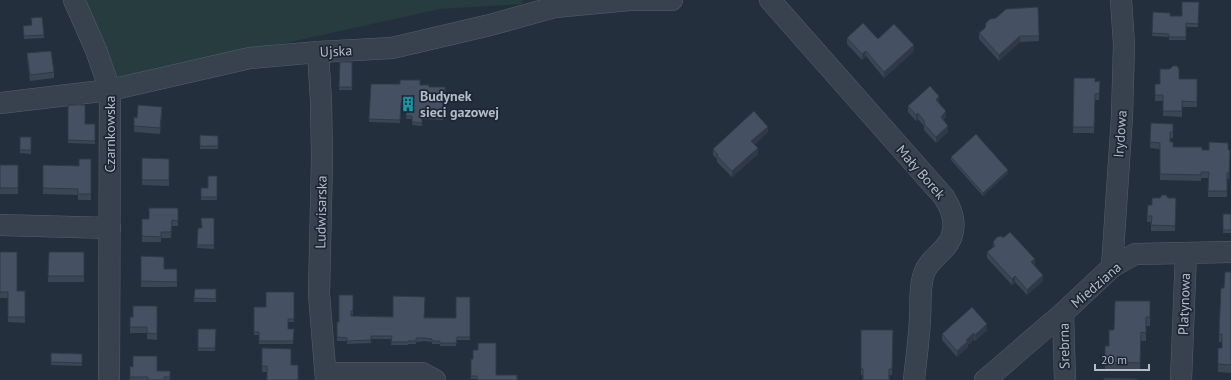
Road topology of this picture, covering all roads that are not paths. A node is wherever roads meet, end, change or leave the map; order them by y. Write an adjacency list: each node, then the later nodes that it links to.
1 (74, 0): 6 (street, Czarnkowska)
2 (672, 0): 5 (street, Ujska)
3 (770, 0): 17 (street, Mały Borek)
4 (1121, 0): 12 (street, Irydowa)
5 (318, 52): 6 (street, Ujska); 14 (street, Ludwisarska)
6 (110, 90): 7 (street, Ujska); 9 (street, Czarnkowska)
7 (0, 103)
8 (0, 225): 9 (street)
9 (110, 228): 15 (street, Czarnkowska)
10 (1231, 252): 11 (street, Miedziana)
11 (1186, 253): 12 (street, Miedziana); 20 (street, Platynowa)
12 (1112, 267): 13 (street, Miedziana)
13 (1063, 313): 18 (street, Miedziana); 19 (street, Srebrna)
14 (326, 376): 16 (street, Ludwisarska)
15 (109, 380)
16 (435, 380)
17 (914, 380)
18 (985, 380)
19 (1065, 380)
20 (1181, 380)

